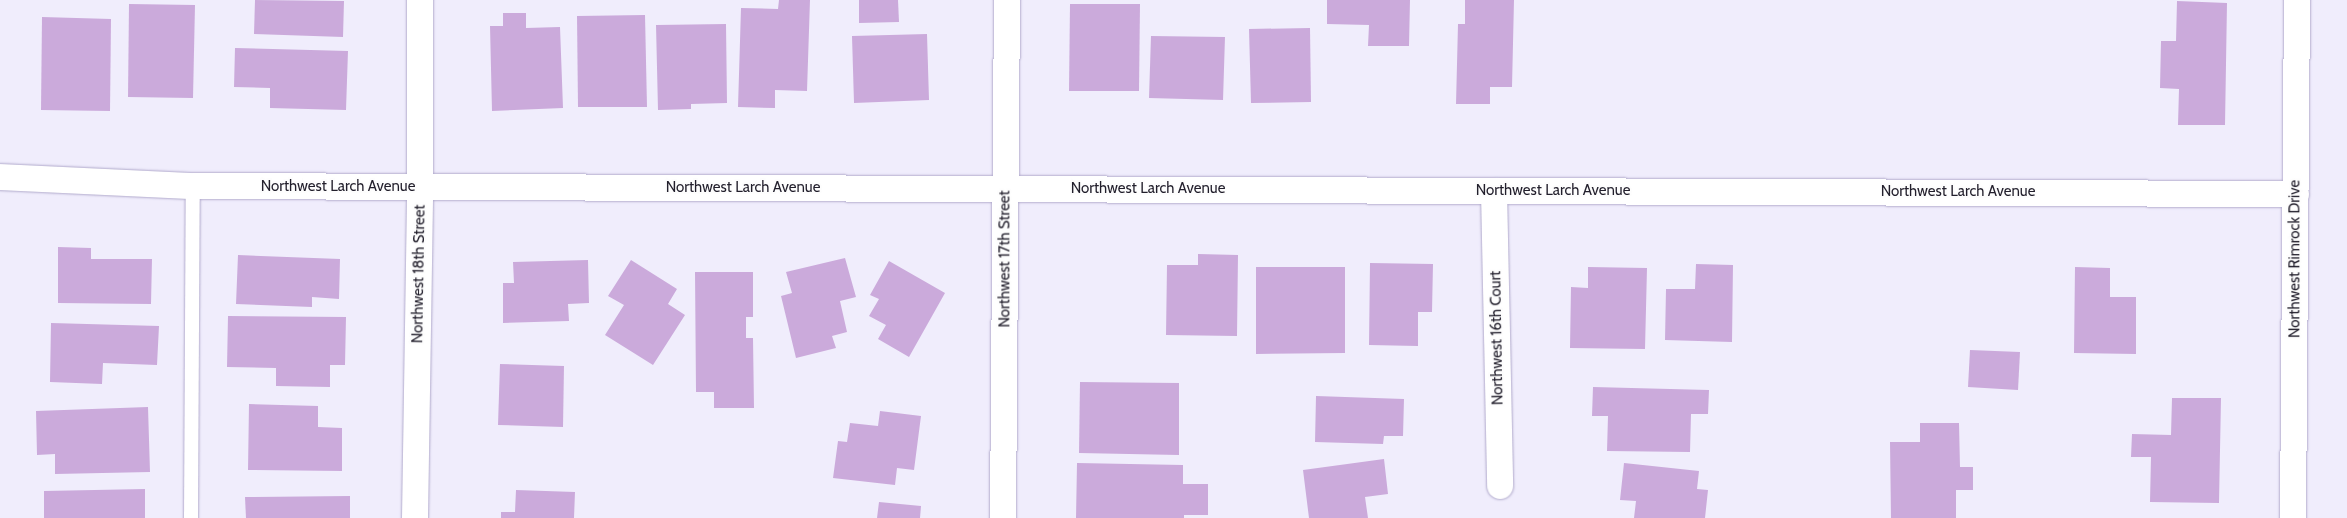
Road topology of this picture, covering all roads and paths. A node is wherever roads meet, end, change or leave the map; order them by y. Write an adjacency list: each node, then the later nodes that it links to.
1 (420, 0): 6 (street, Northwest 18th Street)
2 (1007, 0): 7 (street, Northwest 17th Street)
3 (2297, 0): 9 (street, Northwest Rimrock Drive)
4 (0, 177): 5 (street, Northwest Larch Avenue)
5 (193, 186): 6 (street, Northwest Larch Avenue); 11 (lane)
6 (420, 187): 7 (street, Northwest Larch Avenue); 12 (street, Northwest 18th Street)
7 (1006, 189): 8 (street, Northwest Larch Avenue); 13 (street, Northwest 17th Street)
8 (1494, 191): 9 (street, Northwest Larch Avenue); 10 (street, Northwest 16th Court)
9 (2296, 194): 14 (street, Northwest Rimrock Drive)
10 (1500, 486)
11 (190, 518)
12 (415, 518)
13 (1003, 518)
14 (2293, 518)

